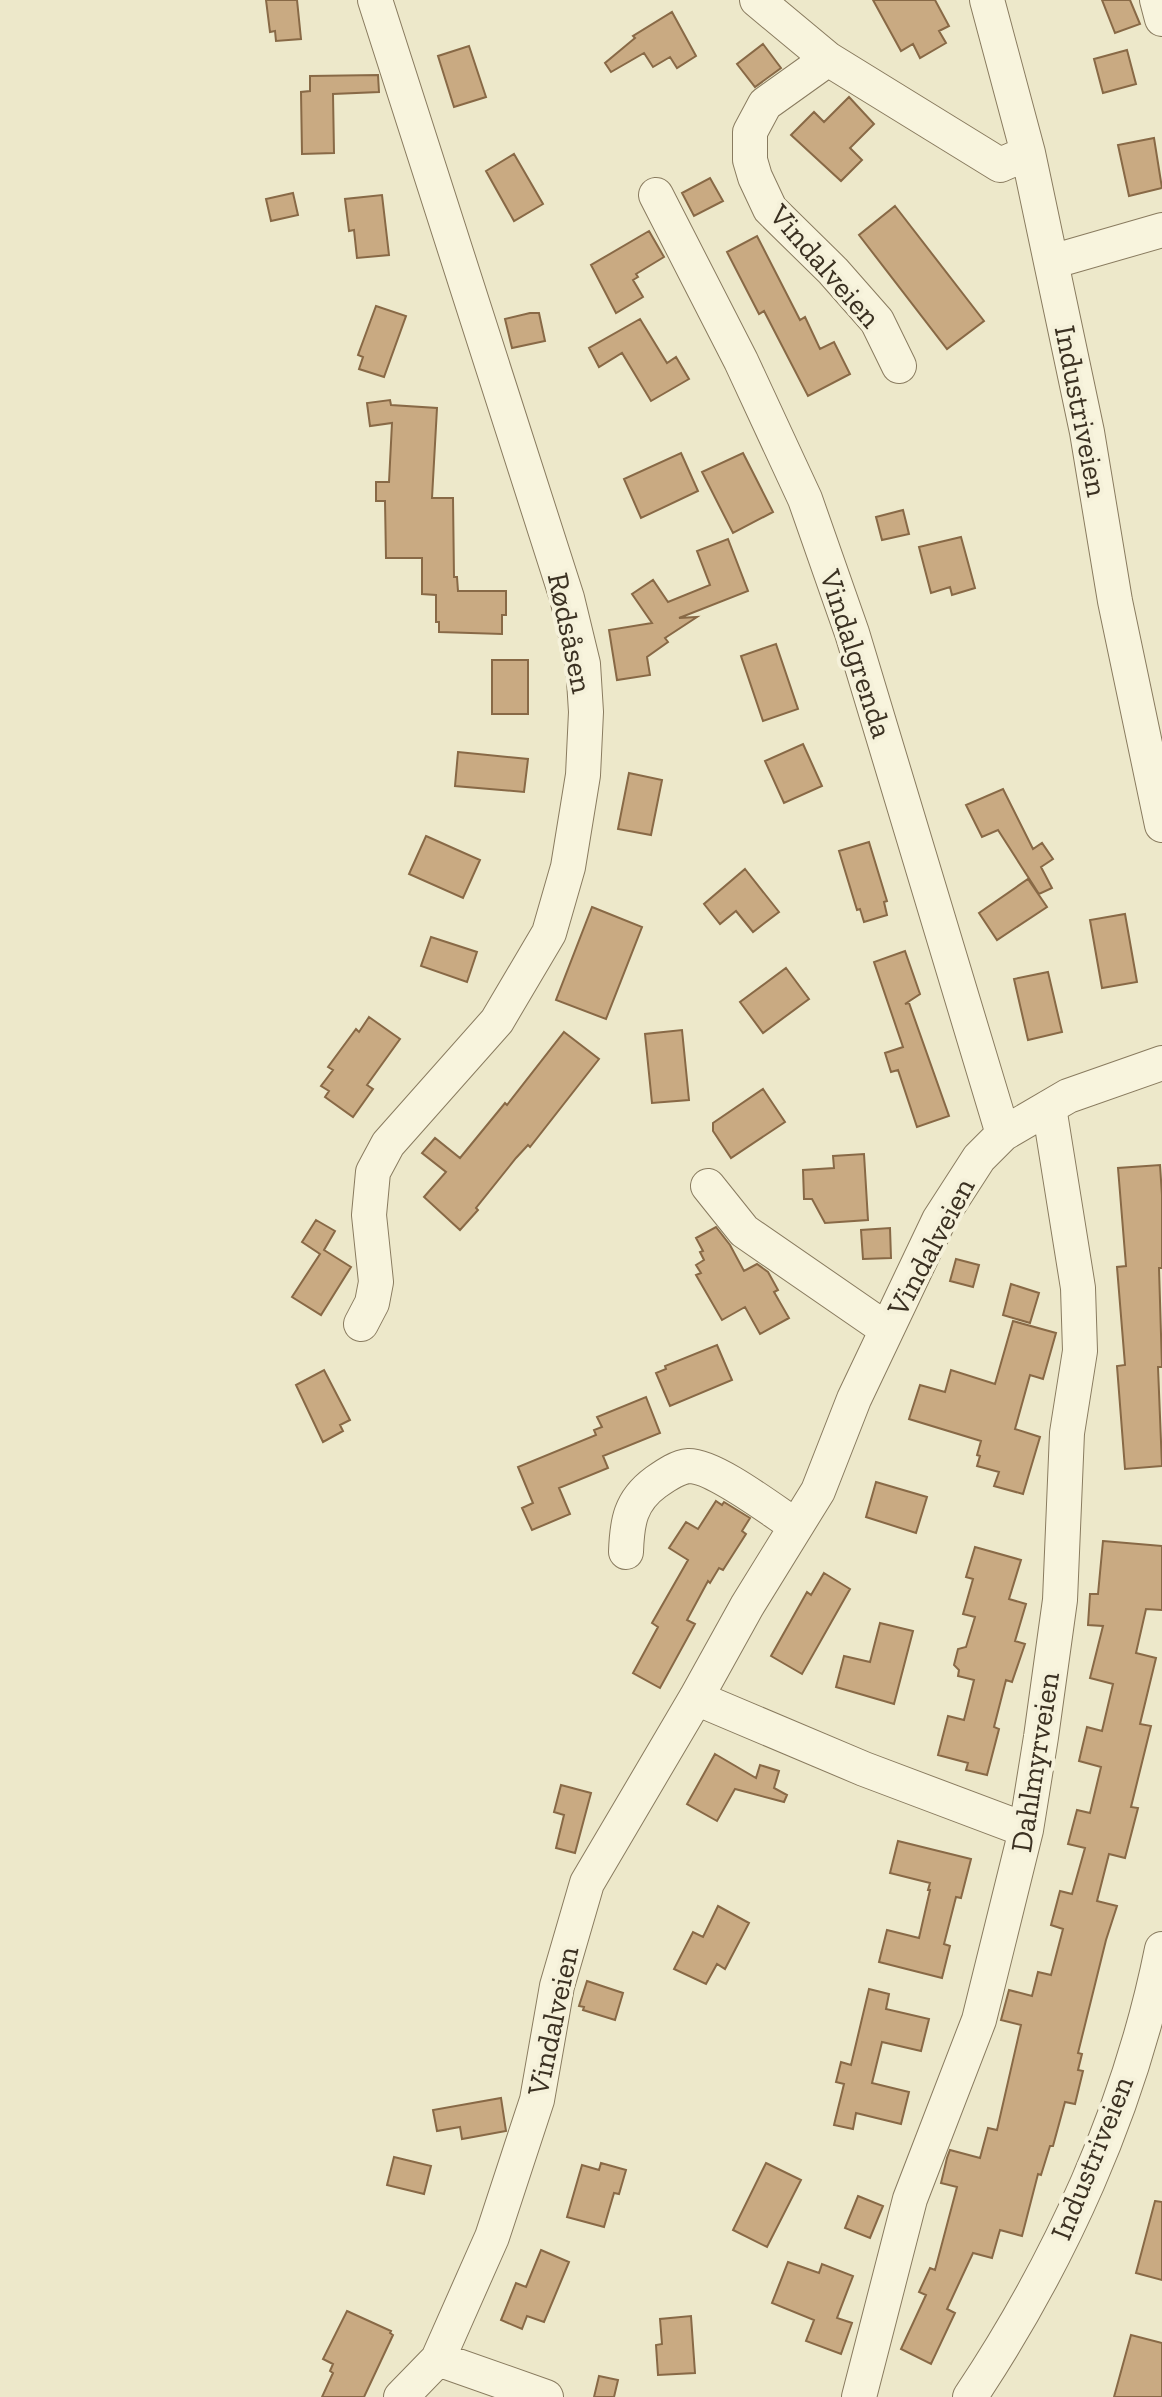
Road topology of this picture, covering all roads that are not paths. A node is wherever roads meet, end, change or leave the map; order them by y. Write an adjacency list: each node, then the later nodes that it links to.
1 (375, 0): 17 (street, Rødsåsen)
2 (757, 0): 6 (street)
3 (987, 0): 7 (street, Industriveien)
4 (1157, 0): 5 (street)
5 (1162, 19)
6 (828, 59): 7 (street); 11 (street, Vindalveien)
7 (1028, 153): 10 (street, Industriveien)
8 (656, 195): 15 (street, Vindalgrenda)
9 (1162, 230): 10 (street)
10 (1051, 262): 12 (street, Industriveien)
11 (899, 366)
12 (1162, 825)
13 (1162, 1063): 14 (street, Vindalveien)
14 (1049, 1107): 15 (street, Vindalveien); 22 (street, Dahlmyrveien)
15 (1003, 1134): 18 (street, Vindalveien)
16 (708, 1186): 18 (street)
17 (361, 1324)
18 (886, 1329): 19 (street, Vindalveien)
19 (796, 1526): 20 (street); 21 (street, Vindalveien)
20 (626, 1552)
21 (696, 1698): 22 (street); 24 (street, Vindalveien)
22 (1026, 1830): 27 (street, Dahlmyrveien)
23 (1162, 1949): 28 (street, Industriveien)
24 (438, 2359): 25 (street, Vindalveien); 26 (street)
25 (401, 2397)
26 (546, 2397)
27 (859, 2397)
28 (970, 2397)

